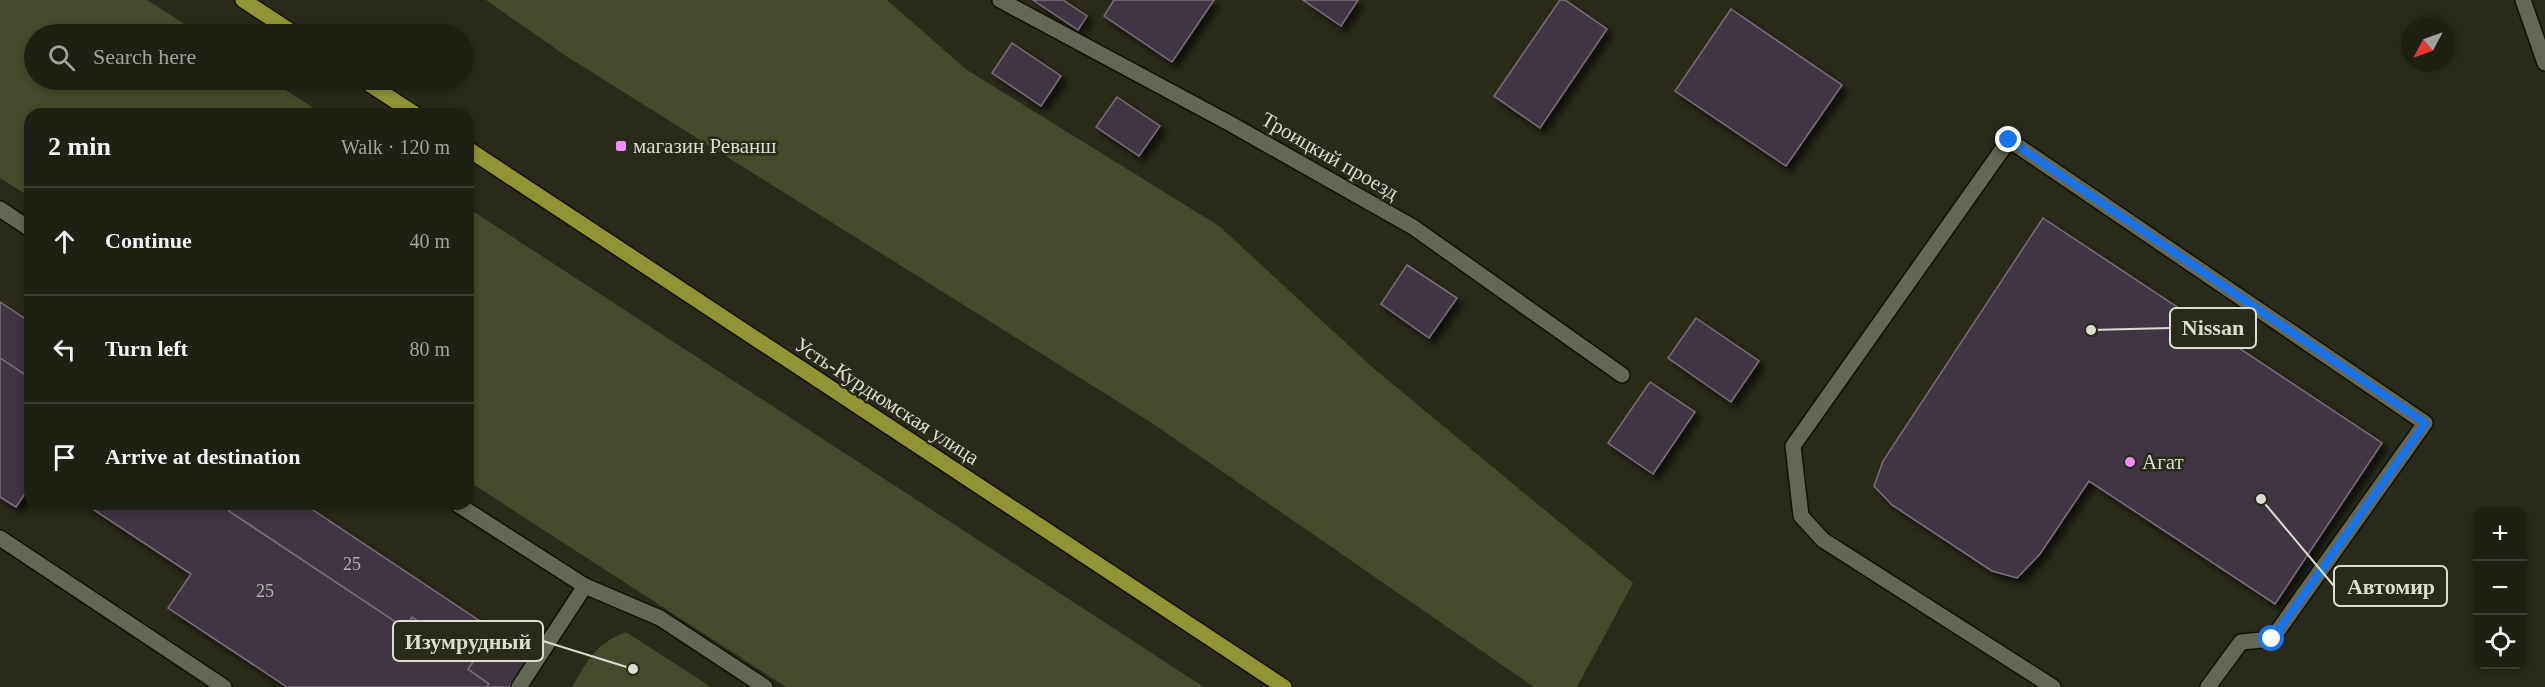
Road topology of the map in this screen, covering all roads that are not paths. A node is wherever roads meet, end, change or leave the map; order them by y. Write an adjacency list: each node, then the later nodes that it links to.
1 (243, 0): 4 (main road)
2 (1000, 0): 11 (street, Троицкий проезд)
3 (2523, 0): 5 (street)
4 (280, 24)
5 (2545, 63)
6 (379, 90): 7 (main road)
7 (407, 108)
8 (474, 153): 18 (main road, Усть-Курдюмская улица)
9 (0, 209): 10 (street)
10 (24, 225)
11 (1622, 375)
12 (466, 510): 14 (street)
13 (0, 538): 15 (street)
14 (585, 586): 16 (street); 17 (street)
15 (224, 687)
16 (519, 687)
17 (765, 687)
18 (1284, 687)
19 (2053, 687): 20 (street)
20 (2208, 687)

